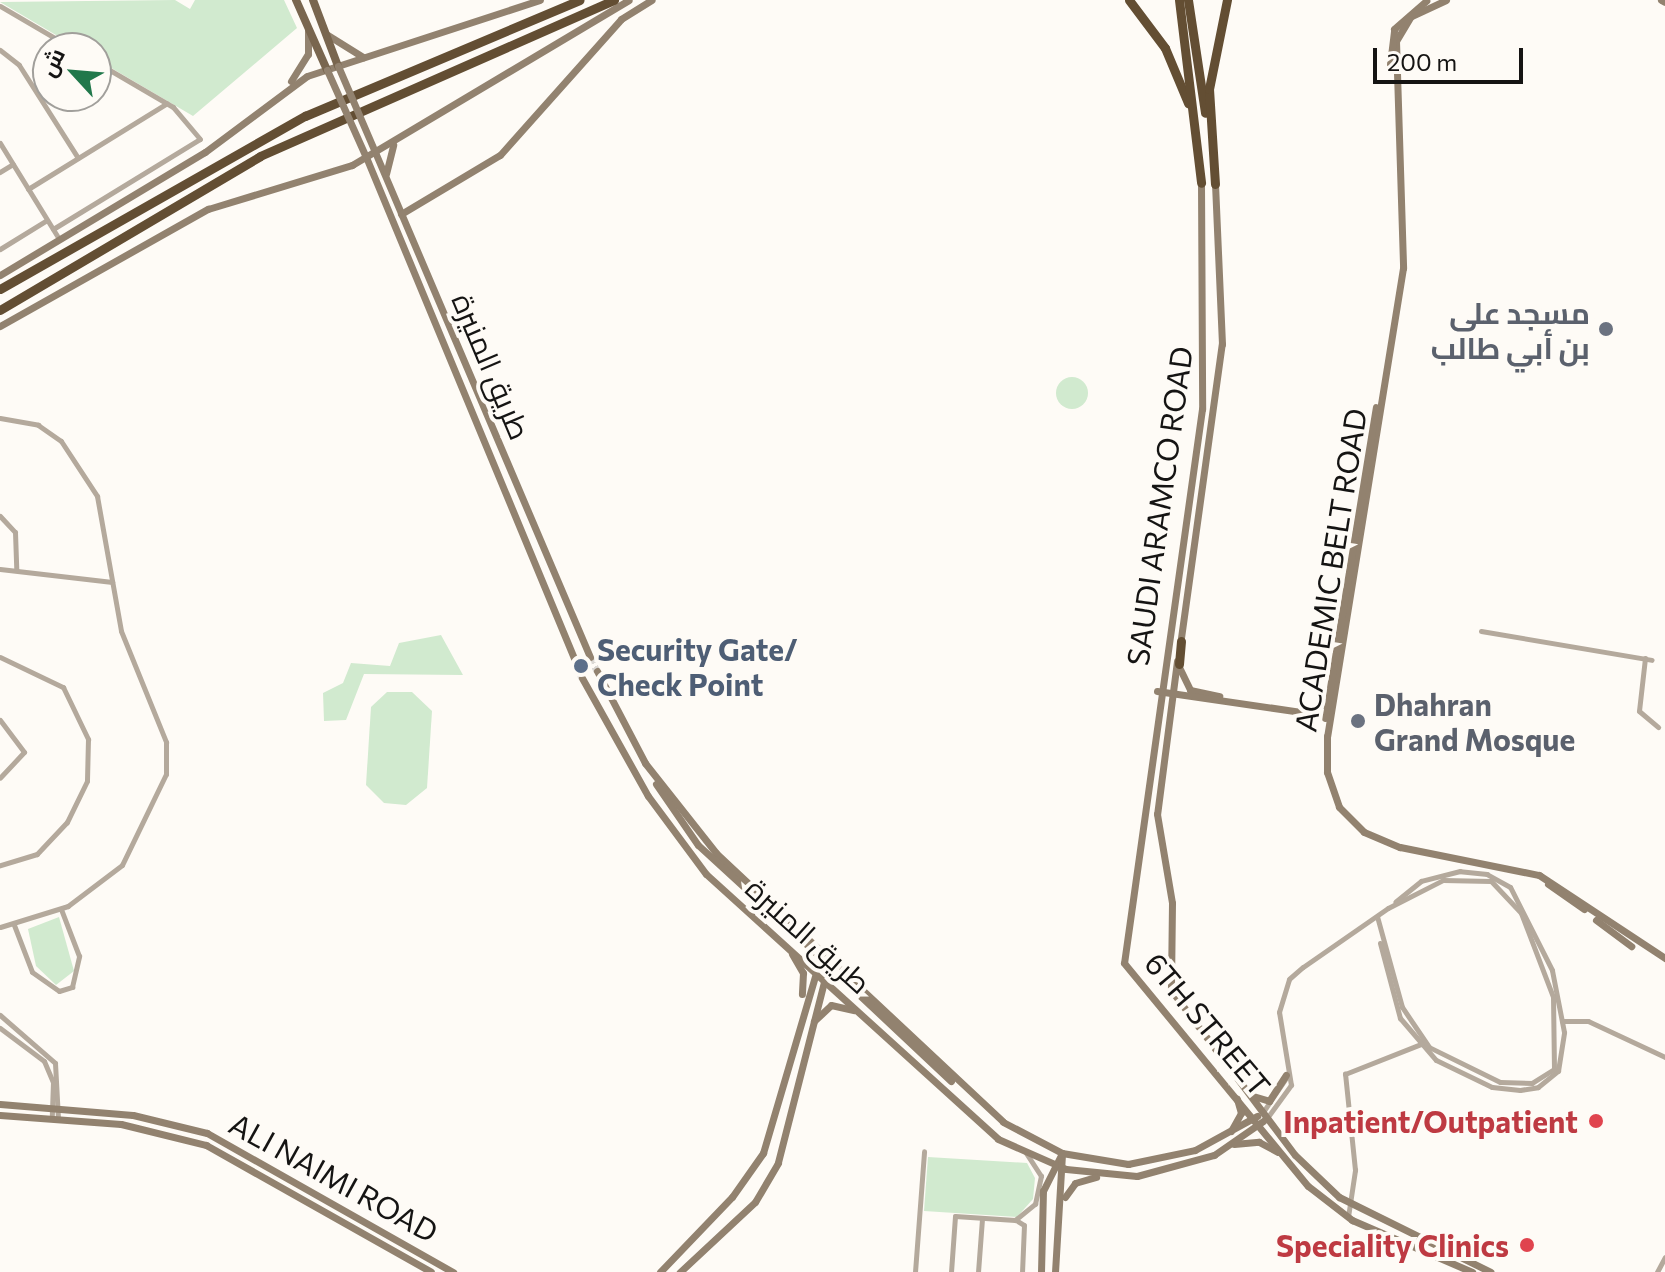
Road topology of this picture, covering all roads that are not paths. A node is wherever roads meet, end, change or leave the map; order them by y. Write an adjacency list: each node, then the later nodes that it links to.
1 (296, 0): 15 (main road)
2 (313, 0): 17 (main road)
3 (540, 0): 19 (main road)
4 (579, 0): 46 (highway)
5 (614, 0): 47 (highway)
6 (629, 0): 25 (main road)
7 (652, 0): 39 (main road)
8 (1129, 0): 26 (highway)
9 (1179, 0): 26 (highway)
10 (1188, 0): 37 (highway)
11 (1227, 0): 37 (highway)
12 (1428, 0): 65 (main road, ACADEMIC BELT ROAD)
13 (1446, 0): 65 (main road, ACADEMIC BELT ROAD)
14 (0, 6): 16 (street)
15 (308, 29): 21 (main road); 23 (main road)
16 (45, 32)
17 (326, 34): 19 (main road); 20 (main road)
18 (1, 52): 30 (street)
19 (365, 57): 20 (main road)
20 (338, 66): 21 (main road); 28 (main road, طريق المنيرة, bridge)
21 (327, 70): 23 (main road); 29 (main road, طريق المنيرة, bridge)
22 (112, 71): 24 (street)
23 (286, 87): 43 (main road)
24 (167, 103): 30 (street); 42 (street)
25 (406, 135): 28 (main road); 35 (main road)
26 (1197, 141): 36 (highway)
27 (0, 143): 31 (street)
28 (375, 152): 29 (main road); 35 (main road, طريق المنيرة)
29 (366, 157): 32 (main road); 34 (main road, طريق المنيرة)
30 (78, 158): 38 (street)
31 (13, 164): 33 (street); 38 (street)
32 (352, 165): 34 (main road); 48 (main road)
33 (0, 172)
34 (373, 173): 40 (main road, طريق المنيرة)
35 (386, 180): 39 (main road, طريق المنيرة)
36 (1201, 183): 62 (main road, SAUDI ARAMCO ROAD)
37 (1215, 184): 55 (main road, SAUDI ARAMCO ROAD)
38 (28, 189): 41 (street)
39 (402, 214): 40 (main road); 57 (main road, طريق المنيرة)
40 (392, 218): 58 (main road, طريق المنيرة)
41 (47, 220): 42 (street); 44 (street)
42 (53, 229): 43 (street)
43 (59, 239): 45 (main road)
44 (0, 249)
45 (0, 275)
46 (0, 289)
47 (0, 310)
48 (0, 326)
49 (0, 418): 53 (street)
50 (0, 516): 52 (street)
51 (0, 569): 52 (street)
52 (16, 569): 53 (street)
53 (112, 582): 72 (street)
54 (1481, 631): 67 (street)
55 (1181, 641): 59 (highway); 63 (main road, SAUDI ARAMCO ROAD)
56 (0, 657): 70 (street)
57 (590, 657)
58 (576, 663)
59 (1179, 664): 64 (main road)
60 (597, 671): 68 (main road, طريق المنيرة)
61 (582, 678): 76 (main road, طريق المنيرة)
62 (1157, 691): 63 (main road); 91 (main road, 6TH STREET)
63 (1171, 693): 64 (main road); 93 (main road, 6TH STREET)
64 (1256, 705): 65 (main road)
65 (1328, 716): 77 (main road, ACADEMIC BELT ROAD)
66 (0, 720): 69 (street)
67 (1658, 727)
68 (645, 763): 78 (main road); 92 (main road, طريق المنيرة)
69 (0, 778)
70 (0, 865)
71 (1388, 908): 73 (street); 84 (street); 84 (street)
72 (61, 909): 74 (street); 74 (street)
73 (1376, 917): 87 (street); 89 (street)
74 (14, 925): 75 (street)
75 (0, 927)
76 (784, 942): 79 (main road, طريق المنيرة); 83 (main road)
77 (1665, 961)
78 (825, 967): 79 (main road); 80 (main road); 92 (main road)
79 (815, 970): 80 (main road, طريق المنيرة); 83 (main road)
80 (825, 979): 82 (main road, طريق المنيرة); 86 (main road)
81 (0, 1015): 95 (street)
82 (863, 1016): 86 (main road); 102 (main road, طريق المنيرة)
83 (796, 1021): 117 (main road)
84 (1560, 1021): 87 (street); 88 (street)
85 (0, 1028): 95 (street)
86 (808, 1034): 118 (main road)
87 (1422, 1044): 110 (street)
88 (1665, 1057)
89 (1287, 1062): 90 (street); 97 (street)
90 (1286, 1075): 93 (main road); 97 (street)
91 (1228, 1083): 99 (main road, 6TH STREET); 100 (main road)
92 (965, 1091): 103 (main road, طريق المنيرة)
93 (1246, 1091): 97 (main road, 6TH STREET)
94 (0, 1104): 95 (main road, ALI NAIMI ROAD)
95 (55, 1108): 98 (street); 116 (main road, ALI NAIMI ROAD)
96 (0, 1115): 98 (main road, ALI NAIMI ROAD)
97 (1265, 1115): 99 (main road); 110 (main road, 6TH STREET)
98 (55, 1118): 115 (main road, ALI NAIMI ROAD)
99 (1257, 1120): 100 (main road); 104 (main road, 6TH STREET)
100 (1230, 1140): 103 (main road); 104 (main road); 107 (main road)
101 (924, 1151): 119 (street)
102 (1024, 1151): 105 (main road, طريق المنيرة); 108 (street)
103 (1062, 1153): 105 (main road); 106 (main road)
104 (1289, 1161): 111 (main road, 6TH STREET)
105 (1051, 1163): 106 (main road, طريق المنيرة); 108 (main road)
106 (1066, 1169): 107 (main road, طريق المنيرة); 109 (main road)
107 (1108, 1177): 109 (main road)
108 (1043, 1191): 113 (street); 123 (main road)
109 (1063, 1203): 124 (main road)
110 (1347, 1203): 111 (street); 126 (main road, 6TH STREET)
111 (1348, 1218): 125 (main road, 6TH STREET)
112 (982, 1219): 113 (street); 120 (street); 121 (street)
113 (1015, 1220): 122 (street)
114 (1665, 1257): 127 (street)
115 (431, 1272)
116 (453, 1272)
117 (660, 1272)
118 (680, 1272)
119 (915, 1272)
120 (951, 1272)
121 (978, 1272)
122 (1022, 1272)
123 (1041, 1272)
124 (1055, 1272)
125 (1472, 1272)
126 (1491, 1272)
127 (1657, 1272)

